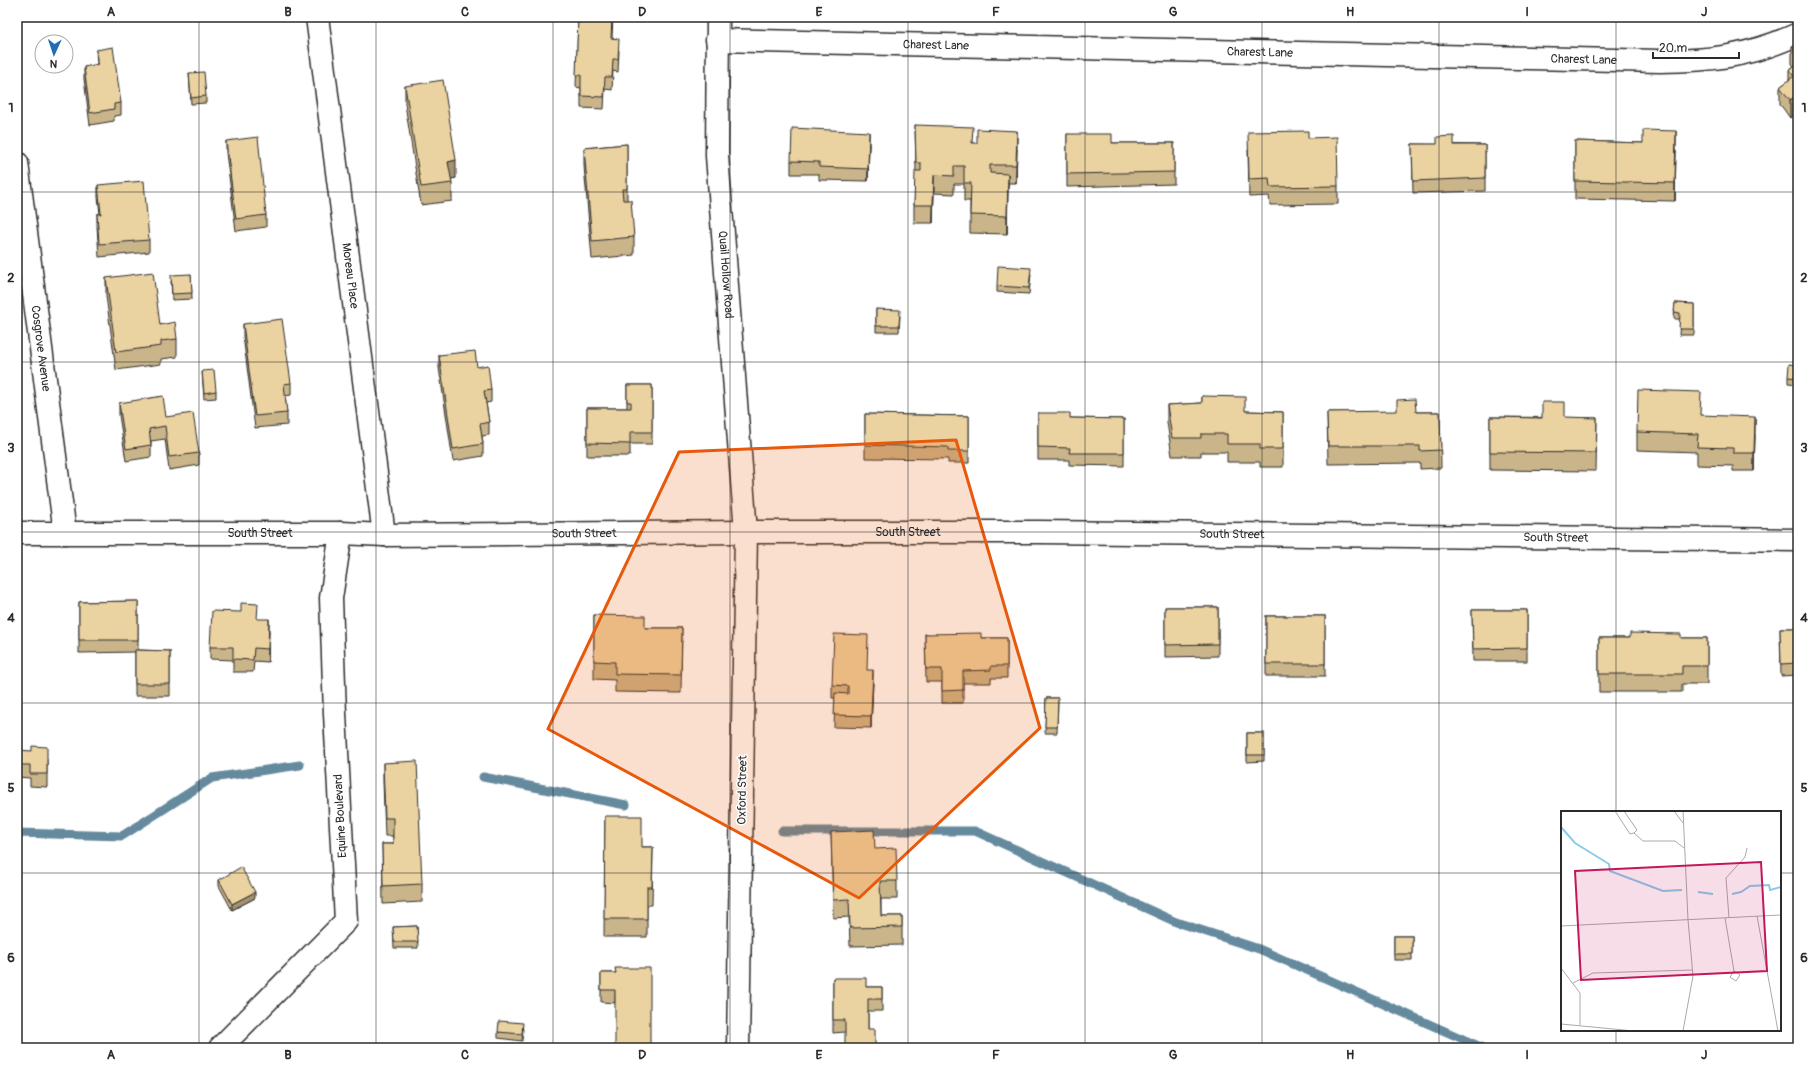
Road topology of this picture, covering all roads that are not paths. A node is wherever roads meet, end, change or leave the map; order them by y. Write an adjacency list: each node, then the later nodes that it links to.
1 (317, 17): 10 (street, Moreau Place)
2 (718, 17): 4 (street, Quail Hollow Road)
3 (1798, 34): 4 (street, Charest Lane)
4 (717, 40): 6 (street, Quail Hollow Road)
5 (17, 163): 8 (street, Cosgrove Avenue)
6 (746, 532): 10 (street, South Street); 11 (street, South Street); 13 (street, Oxford Street)
7 (17, 533): 8 (street, South Street)
8 (65, 533): 9 (street, South Street)
9 (341, 533): 10 (street, South Street); 12 (street, Equine Boulevard)
10 (384, 535)
11 (1798, 540)
12 (220, 1048)
13 (738, 1048)

